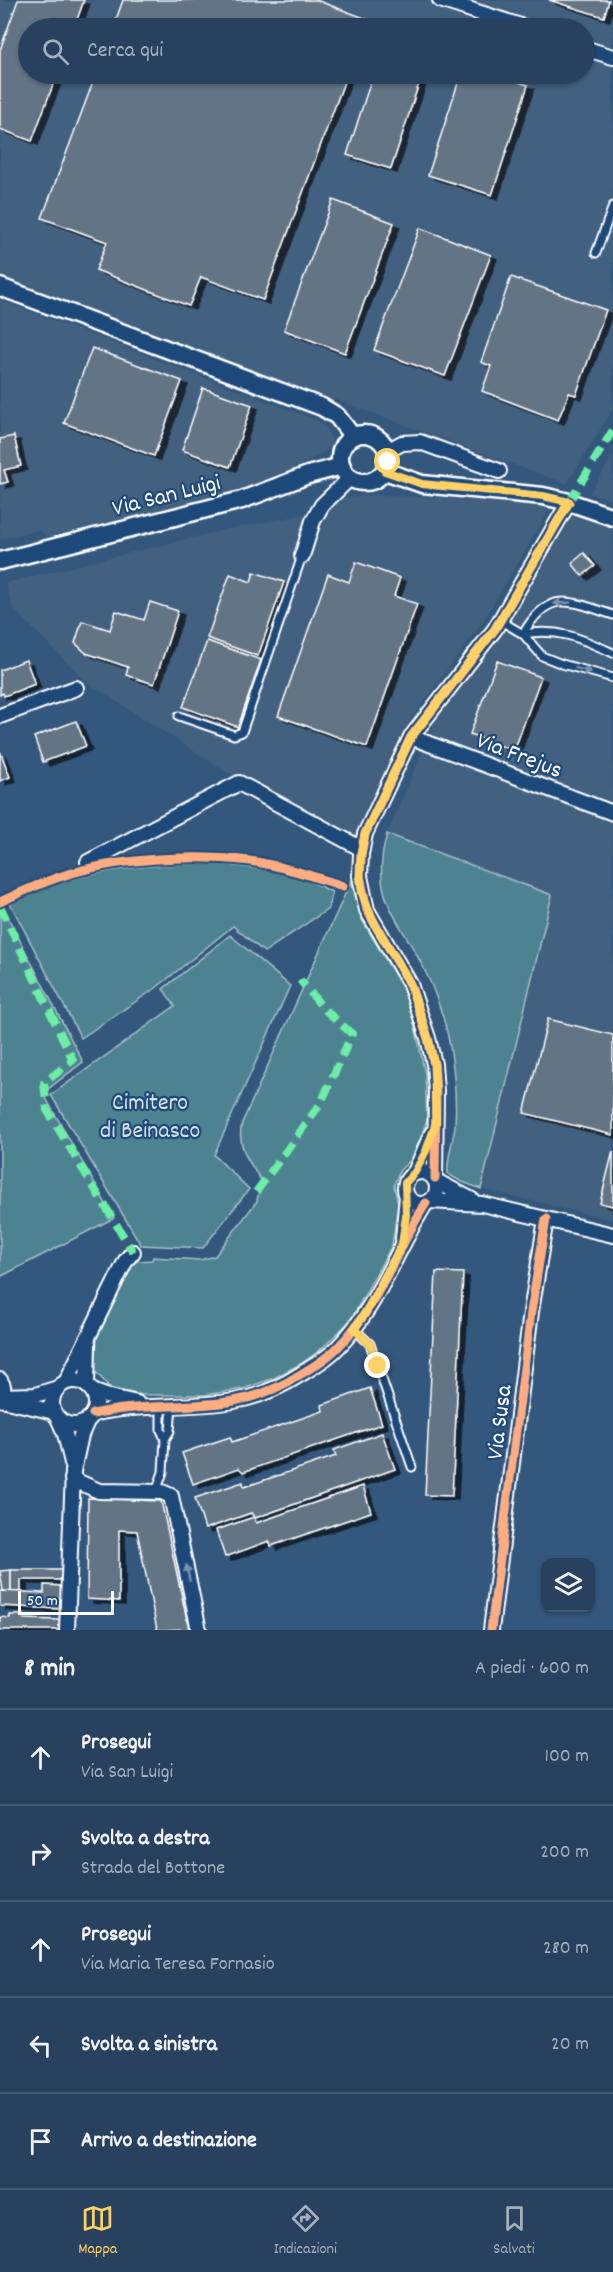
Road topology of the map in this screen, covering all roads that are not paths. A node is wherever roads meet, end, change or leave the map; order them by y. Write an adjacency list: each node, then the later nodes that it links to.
1 (440, 0): 2 (street)
2 (496, 18)
3 (595, 51): 4 (street)
4 (613, 57)
5 (613, 206): 6 (lane)
6 (596, 253)
7 (0, 286): 8 (street)
8 (353, 437): 9 (street); 12 (street)
9 (387, 451): 10 (street); 11 (street)
10 (385, 471): 12 (street, Via San Luigi); 13 (street)
11 (499, 471)
12 (346, 472): 15 (street); 16 (street, Via San Luigi)
13 (569, 502): 14 (street); 18 (street)
14 (613, 517)
15 (302, 556): 24 (lane)
16 (0, 561)
17 (613, 615): 19 (lane, one-way to 19)
18 (501, 621): 19 (lane); 25 (street)
19 (523, 634): 20 (lane); 21 (lane, one-way to 21)
20 (613, 654)
21 (613, 678)
22 (76, 688): 23 (street)
23 (0, 716)
24 (179, 716)
25 (411, 737): 26 (street, Via Frejus); 27 (street)
26 (613, 813)
27 (362, 849): 28 (street); 29 (street)
28 (88, 862)
29 (436, 1123): 30 (street); 31 (street)
30 (415, 1172): 31 (street); 32 (street)
31 (435, 1179): 33 (street); 34 (street)
32 (407, 1196): 33 (street); 37 (street)
33 (428, 1202): 34 (street); 37 (street)
34 (482, 1204): 35 (street)
35 (546, 1219): 36 (street); 53 (street, Via Susa)
36 (613, 1235)
37 (402, 1244): 39 (street)
38 (133, 1252): 40 (street)
39 (354, 1329): 45 (street); 48 (lane)
40 (89, 1335): 42 (street); 43 (street)
41 (0, 1380): 44 (street)
42 (62, 1385): 43 (street); 44 (street); 46 (street)
43 (90, 1388): 45 (street); 47 (street)
44 (1, 1398): 46 (street)
45 (161, 1406): 47 (street); 50 (lane)
46 (56, 1416): 47 (street); 49 (street)
47 (90, 1417): 49 (street)
48 (412, 1467)
49 (73, 1475): 50 (street); 51 (street)
50 (156, 1492): 52 (street, one-way to 50)
51 (67, 1630)
52 (200, 1630)
53 (491, 1630)

